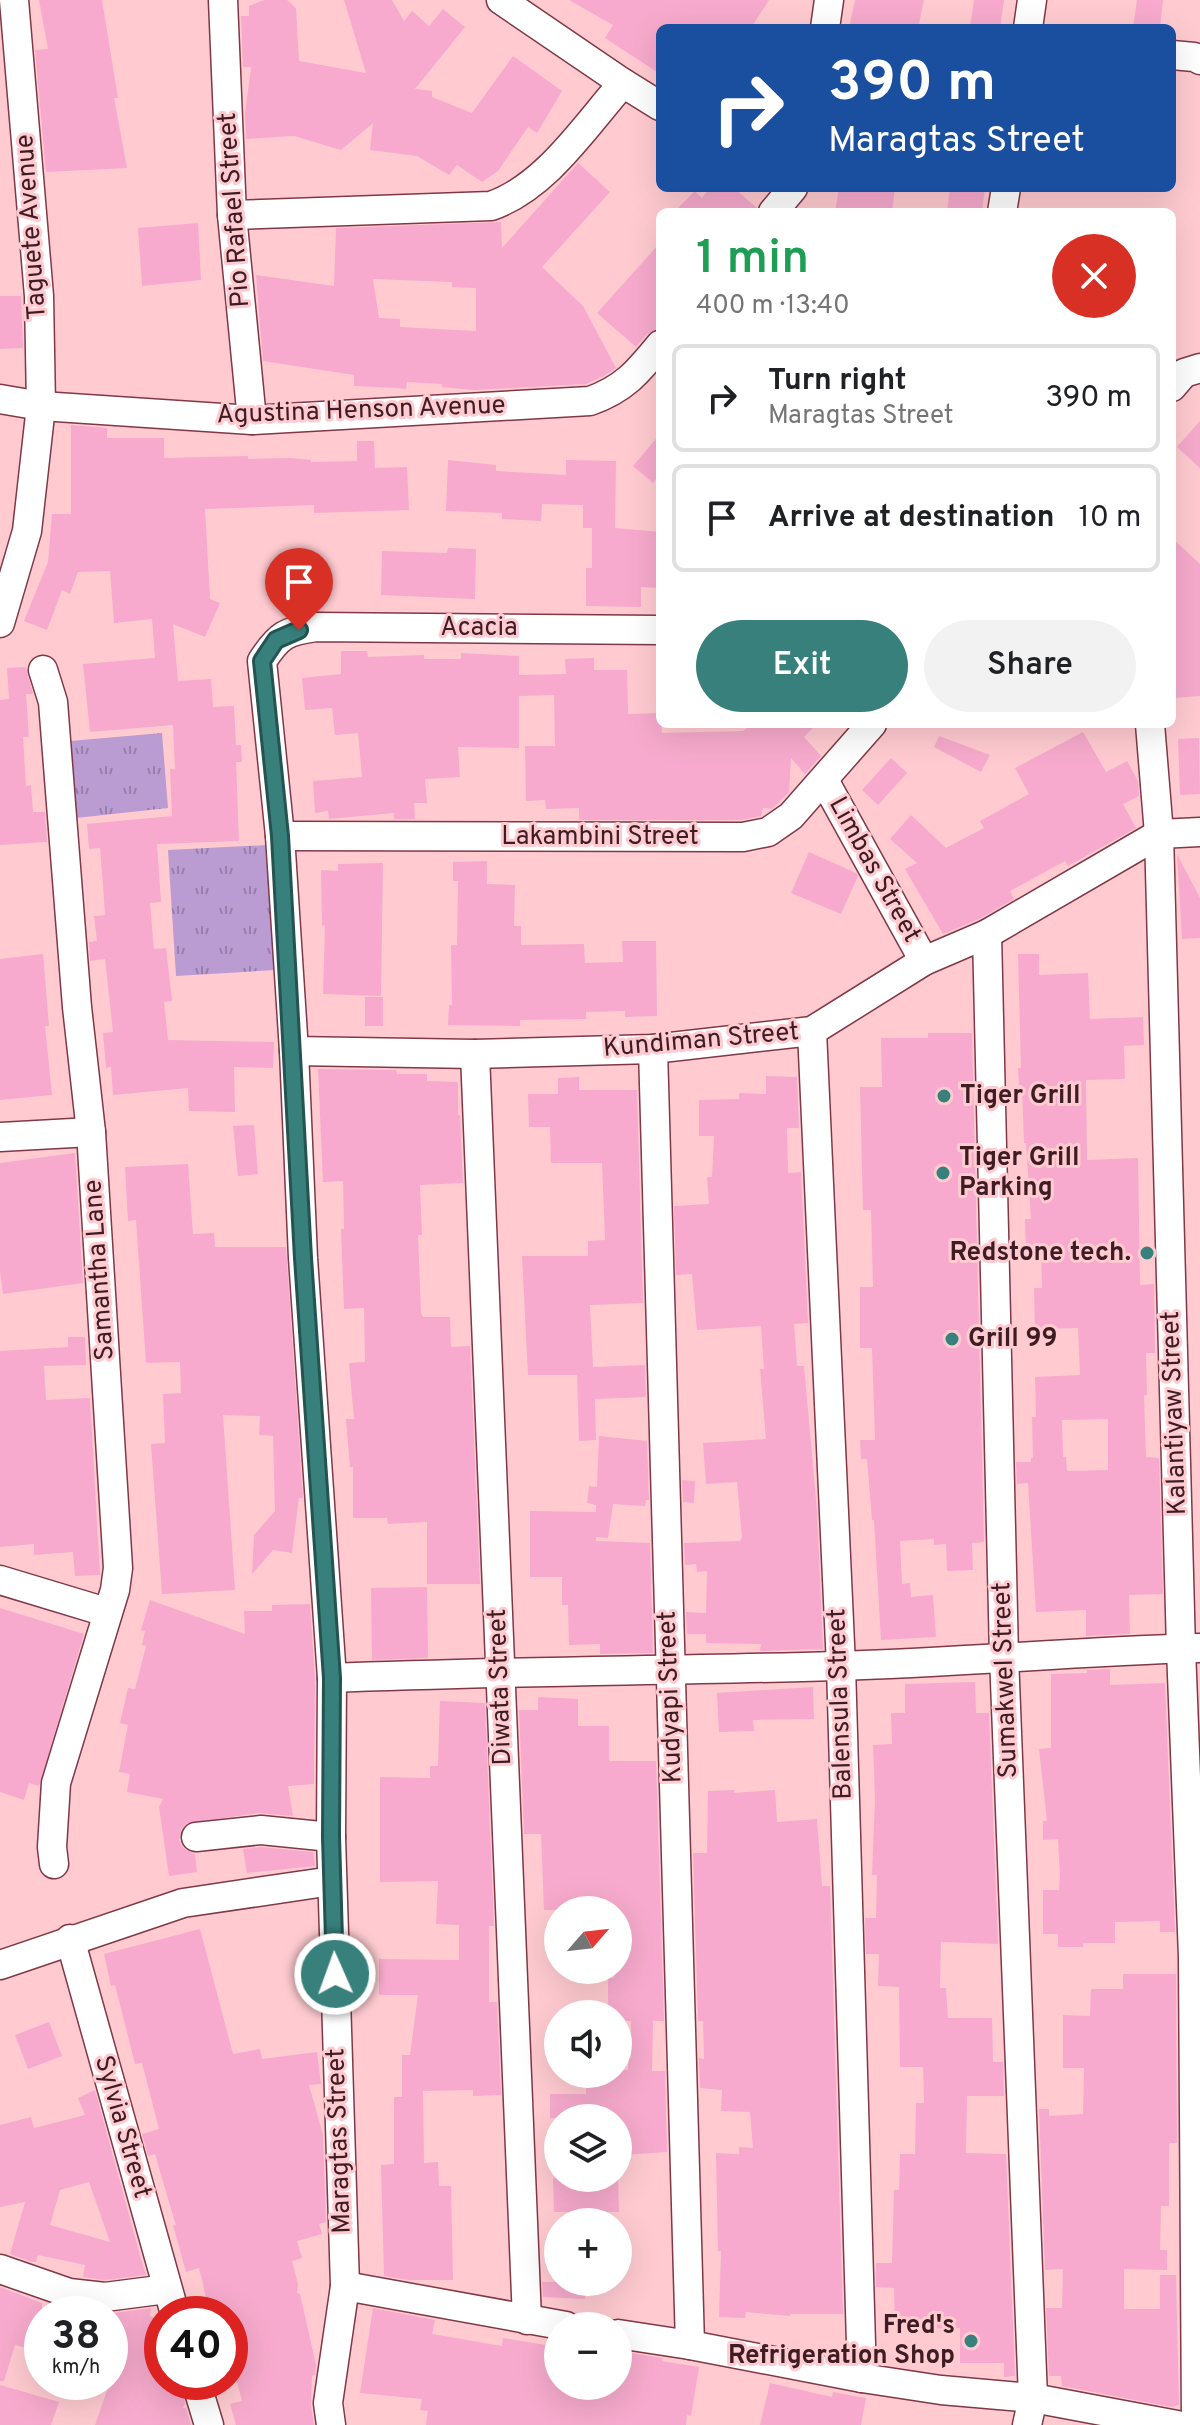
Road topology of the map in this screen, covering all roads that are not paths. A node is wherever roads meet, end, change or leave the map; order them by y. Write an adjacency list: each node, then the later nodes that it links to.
1 (14, 0): 19 (street, Taguete Avenue)
2 (223, 0): 14 (street, Pio Rafael Street)
3 (501, 0): 10 (street)
4 (829, 0): 6 (street)
5 (1032, 0): 7 (street)
6 (826, 24)
7 (1029, 24)
8 (1176, 55): 9 (street)
9 (1200, 60)
10 (623, 83): 11 (street); 14 (street)
11 (656, 104)
12 (790, 192): 13 (street)
13 (776, 208)
14 (232, 215): 20 (street, Pio Rafael Street)
15 (656, 349): 20 (street, Agustina Henson Avenue)
16 (1200, 368): 17 (street)
17 (1176, 382)
18 (0, 399): 19 (street, Agustina Henson Avenue)
19 (41, 406): 20 (street, Agustina Henson Avenue); 21 (street, Taguete Avenue)
20 (252, 420)
21 (0, 623)
22 (299, 630): 23 (street, Acacia); 30 (street, Maragtas Street)
23 (656, 630)
24 (43, 670): 37 (street, Samantha Lane)
25 (869, 728): 27 (street, Lakambini Street)
26 (1150, 728): 29 (street, Kalantiyaw Street)
27 (824, 780): 30 (street, Lakambini Street); 32 (street, Limbas Street)
28 (1200, 832): 29 (street, Kundiman Street)
29 (1159, 834): 31 (street, Kundiman Street); 41 (street, Kalantiyaw Street)
30 (280, 836): 35 (street, Maragtas Street)
31 (987, 934): 32 (street, Kundiman Street); 42 (street, Sumakwel Street)
32 (924, 961): 33 (street, Kundiman Street)
33 (812, 1031): 34 (street, Kundiman Street); 43 (street, Balensula Street)
34 (653, 1049): 36 (street, Kundiman Street); 45 (street, Kudyapi Street)
35 (294, 1051): 36 (street, Kundiman Street); 46 (street, Maragtas Street)
36 (475, 1054): 44 (street, Diwata Street)
37 (91, 1132): 38 (street); 40 (street, Samantha Lane)
38 (0, 1137)
39 (0, 1580): 40 (street)
40 (106, 1612): 49 (street, Samantha Lane)
41 (1190, 1649): 42 (street); 67 (street, Kalantiyaw Street)
42 (1004, 1656): 43 (street); 63 (street, Sumakwel Street)
43 (841, 1666): 45 (street); 61 (street, Balensula Street)
44 (500, 1671): 45 (street); 46 (street); 57 (street, Diwata Street)
45 (670, 1671): 60 (street, Kudyapi Street)
46 (332, 1678): 48 (street, Maragtas Street)
47 (196, 1837): 48 (street)
48 (331, 1837): 50 (street, Maragtas Street)
49 (54, 1864)
50 (332, 1881): 51 (street); 54 (street, Maragtas Street)
51 (70, 1939): 52 (street); 55 (street, Sylvia Street)
52 (0, 1965)
53 (0, 2269): 56 (street)
54 (345, 2286): 57 (street); 65 (street, Maragtas Street)
55 (170, 2296)
56 (144, 2299)
57 (527, 2320): 58 (street)
58 (544, 2323)
59 (632, 2336): 60 (street)
60 (690, 2345): 61 (street)
61 (862, 2378): 63 (street)
62 (201, 2400): 64 (street)
63 (1030, 2411): 66 (street)
64 (209, 2425)
65 (331, 2425)
66 (1177, 2425)
67 (1196, 2425)

